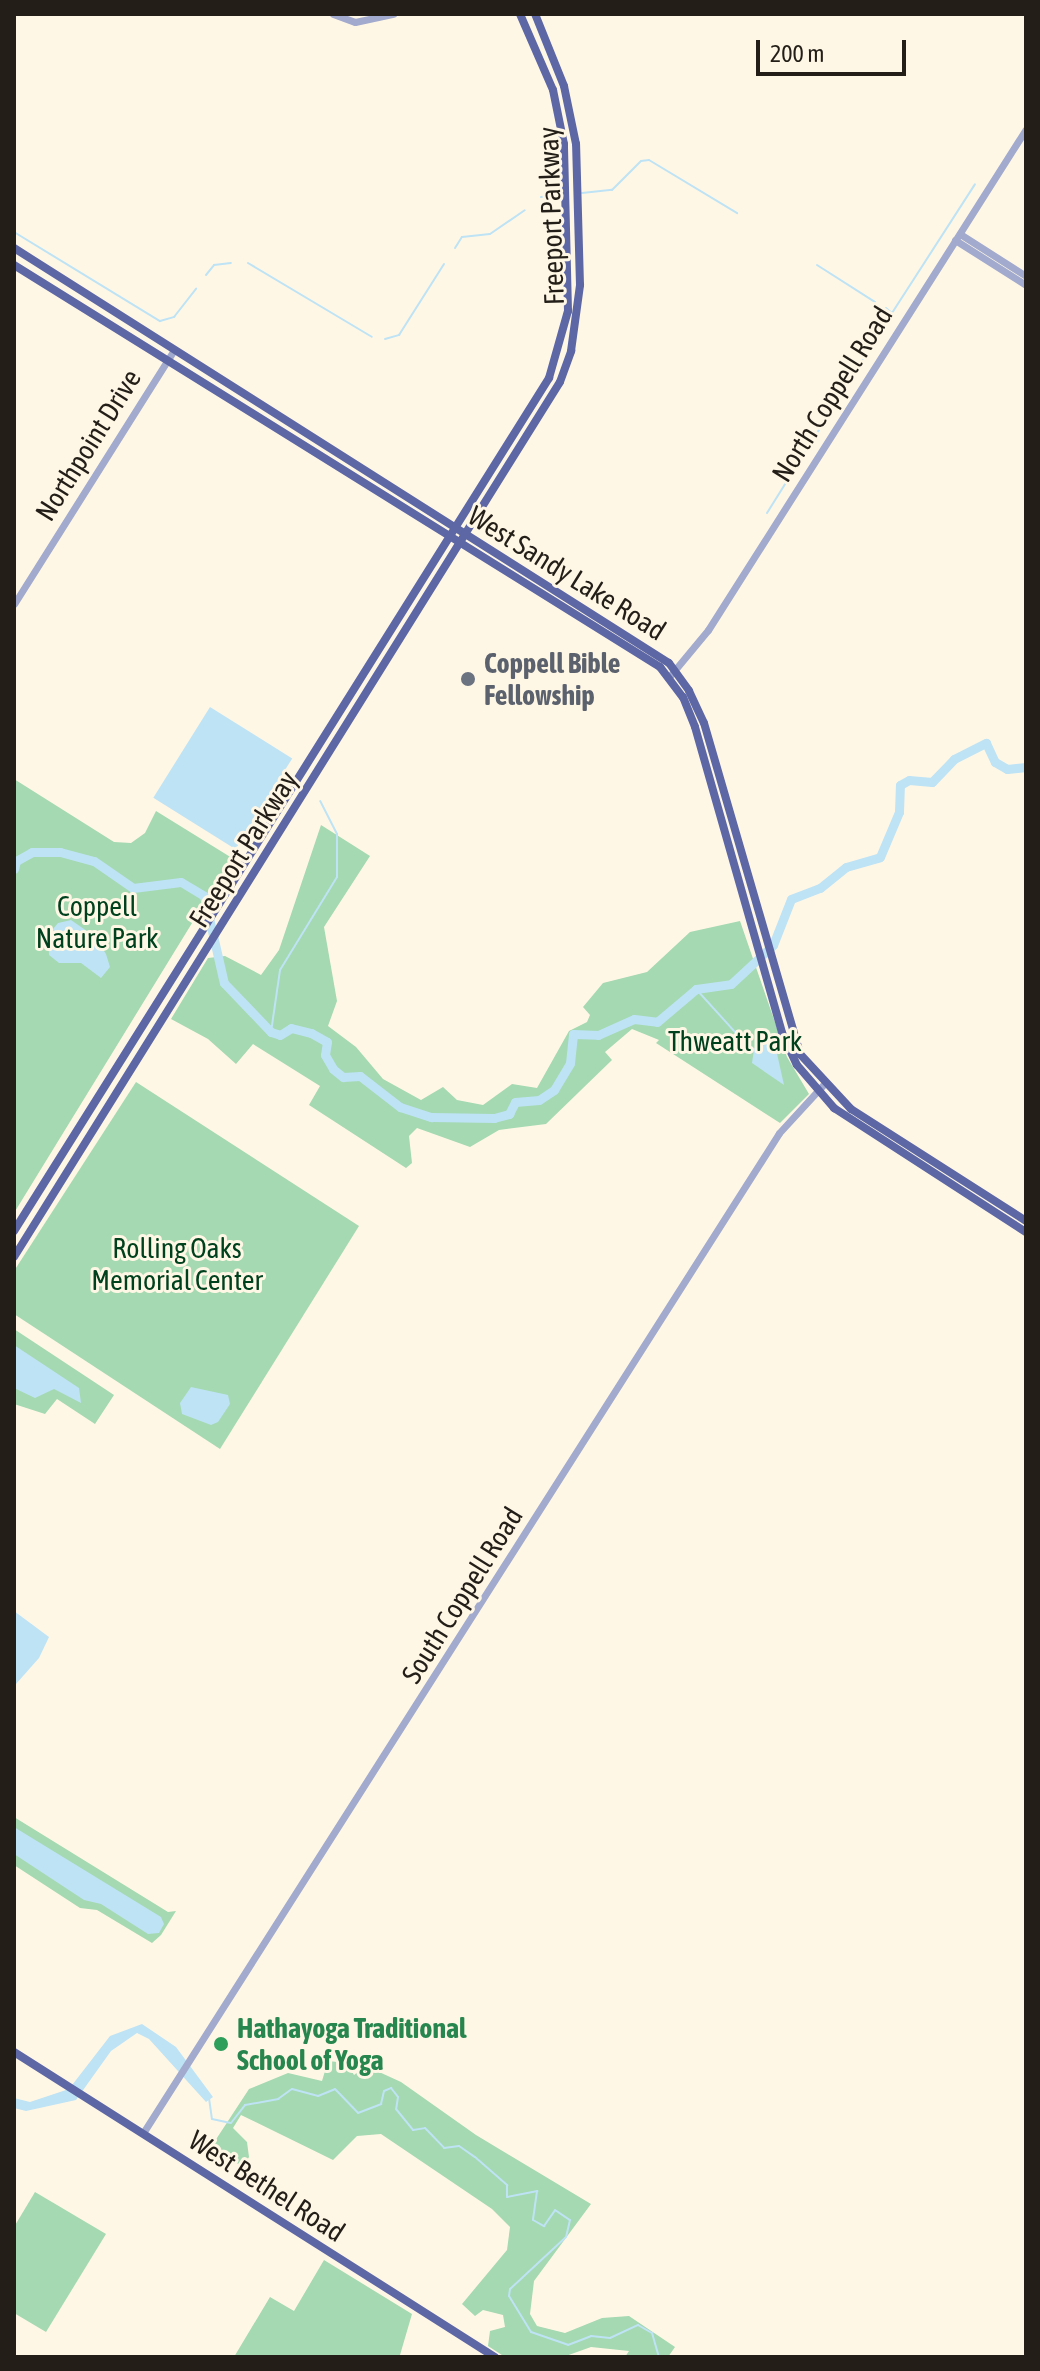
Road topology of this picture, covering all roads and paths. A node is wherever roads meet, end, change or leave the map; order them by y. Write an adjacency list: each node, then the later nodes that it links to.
1 (333, 14): 2 (street)
2 (393, 14)
3 (520, 14): 13 (main road, Freeport Parkway)
4 (535, 14): 14 (main road, Freeport Parkway)
5 (1026, 129): 6 (street, North Coppell Road)
6 (957, 237): 9 (street); 10 (street); 24 (street, North Coppell Road)
7 (14, 248): 11 (main road, West Sandy Lake Road)
8 (14, 265): 12 (main road, West Sandy Lake Road)
9 (1026, 276)
10 (1026, 285)
11 (174, 350): 12 (street, Northpoint Drive); 15 (main road, West Sandy Lake Road)
12 (166, 362): 16 (main road, West Sandy Lake Road); 21 (street, Northpoint Drive)
13 (515, 438): 14 (main road); 17 (main road, Freeport Parkway)
14 (525, 444): 18 (main road, Freeport Parkway)
15 (336, 453): 16 (main road); 17 (main road, West Sandy Lake Road)
16 (331, 466): 19 (main road, West Sandy Lake Road)
17 (454, 530): 18 (main road, West Sandy Lake Road); 19 (main road, Freeport Parkway)
18 (464, 537): 20 (main road, Freeport Parkway); 24 (main road, West Sandy Lake Road)
19 (448, 539): 20 (main road, West Sandy Lake Road); 22 (main road, Freeport Parkway)
20 (458, 546): 23 (main road, Freeport Parkway); 24 (main road, West Sandy Lake Road)
21 (14, 604)
22 (401, 614): 23 (main road); 25 (main road, Freeport Parkway)
23 (411, 621): 26 (main road, Freeport Parkway)
24 (672, 674): 33 (main road, West Sandy Lake Road)
25 (360, 679): 26 (main road); 27 (main road, Freeport Parkway)
26 (371, 685): 28 (main road, Freeport Parkway)
27 (318, 746): 28 (main road); 29 (main road, Freeport Parkway)
28 (329, 753): 30 (main road, Freeport Parkway)
29 (149, 1014): 30 (main road); 31 (main road, Freeport Parkway)
30 (162, 1023): 32 (main road, Freeport Parkway)
31 (119, 1063): 32 (main road); 35 (main road, Freeport Parkway)
32 (134, 1071): 37 (main road, Freeport Parkway)
33 (820, 1088): 34 (main road, West Sandy Lake Road); 36 (main road, West Sandy Lake Road); 40 (street, South Coppell Road)
34 (1026, 1221)
35 (15, 1231): 37 (main road)
36 (1026, 1232)
37 (27, 1238): 38 (main road, Freeport Parkway)
38 (14, 1257)
39 (14, 2052): 40 (main road, West Bethel Road)
40 (143, 2133): 41 (main road, West Bethel Road)
41 (495, 2357)

